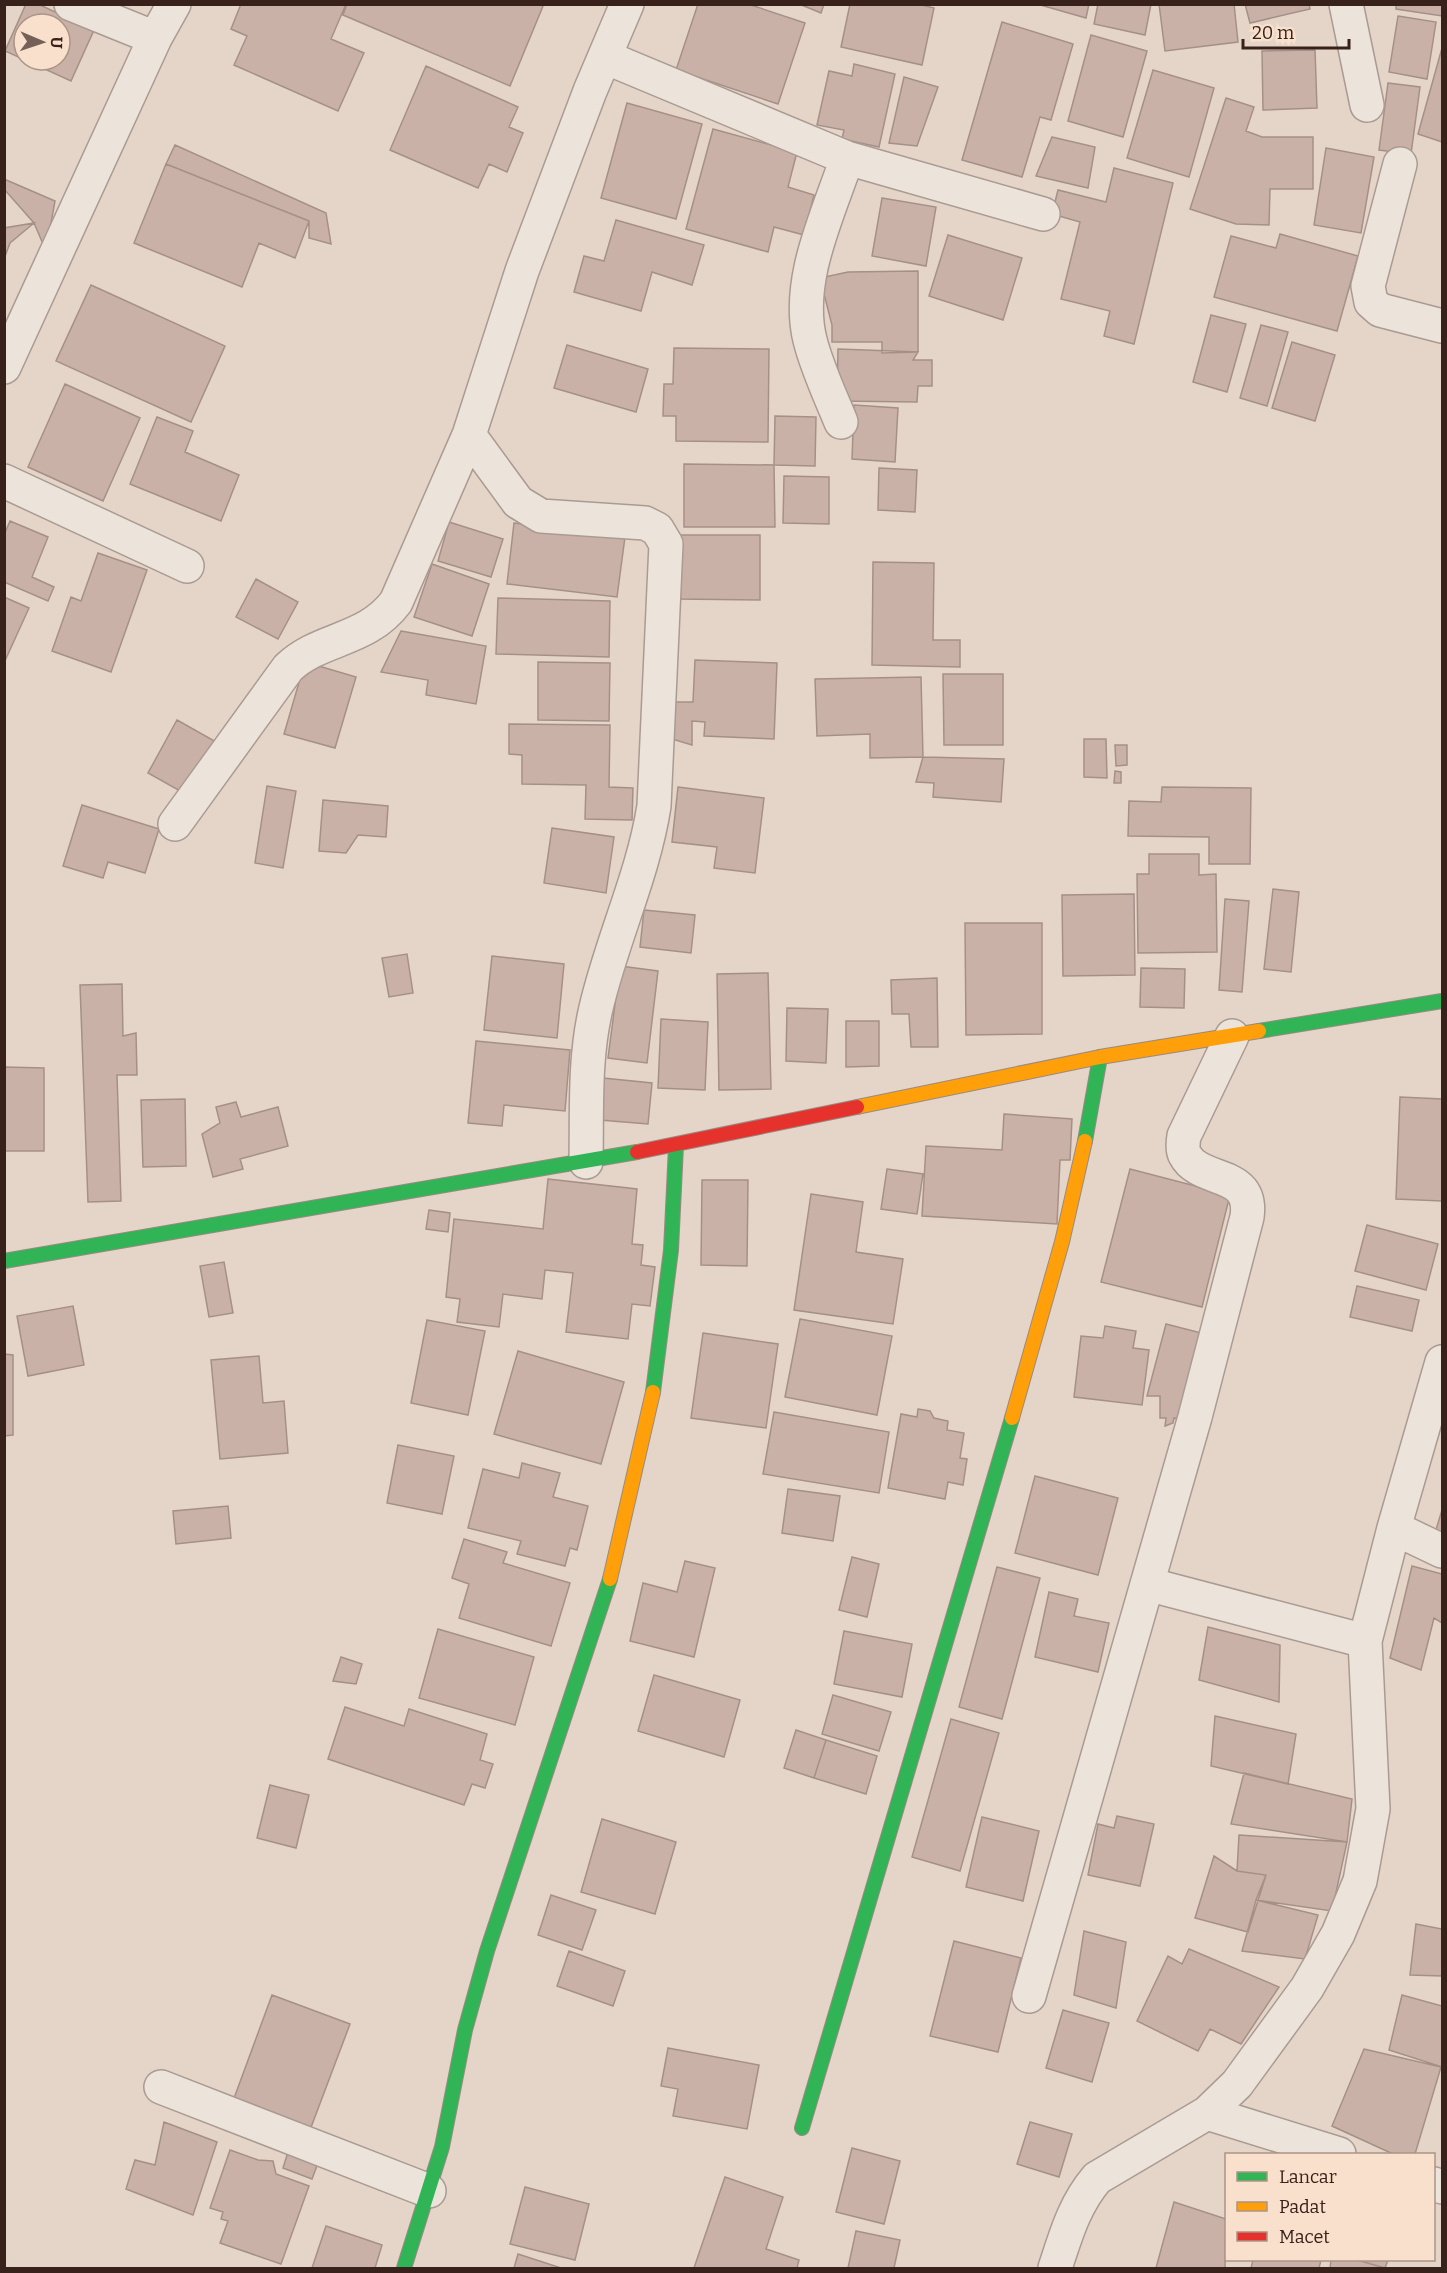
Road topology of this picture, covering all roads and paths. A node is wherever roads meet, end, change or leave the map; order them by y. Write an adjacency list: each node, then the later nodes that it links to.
1 (71, 4): 5 (street)
2 (174, 4): 5 (street)
3 (627, 4): 6 (street)
4 (1346, 4): 7 (street)
5 (155, 38): 12 (street)
6 (605, 57): 8 (street); 14 (street)
7 (1367, 105)
8 (848, 158): 10 (street); 13 (street)
9 (1400, 164): 11 (street)
10 (1043, 214)
11 (1443, 326)
12 (4, 367)
13 (841, 422)
14 (469, 435): 17 (street); 22 (street)
15 (4, 481): 16 (street)
16 (187, 567)
17 (175, 824)
18 (1443, 1001): 19 (street)
19 (1232, 1036): 20 (street); 27 (street)
20 (1100, 1058): 21 (street); 32 (street)
21 (676, 1146): 22 (street); 34 (street)
22 (586, 1162): 23 (street)
23 (4, 1261)
24 (1443, 1362): 25 (street)
25 (1394, 1528): 26 (street); 28 (street)
26 (1443, 1551)
27 (1147, 1584): 28 (street); 29 (street)
28 (1365, 1641): 31 (street)
29 (1029, 1996)
30 (161, 2087): 34 (street)
31 (1207, 2113): 33 (street); 36 (street)
32 (802, 2128)
33 (1336, 2153)
34 (429, 2191): 35 (street)
35 (404, 2268)
36 (1055, 2268)

